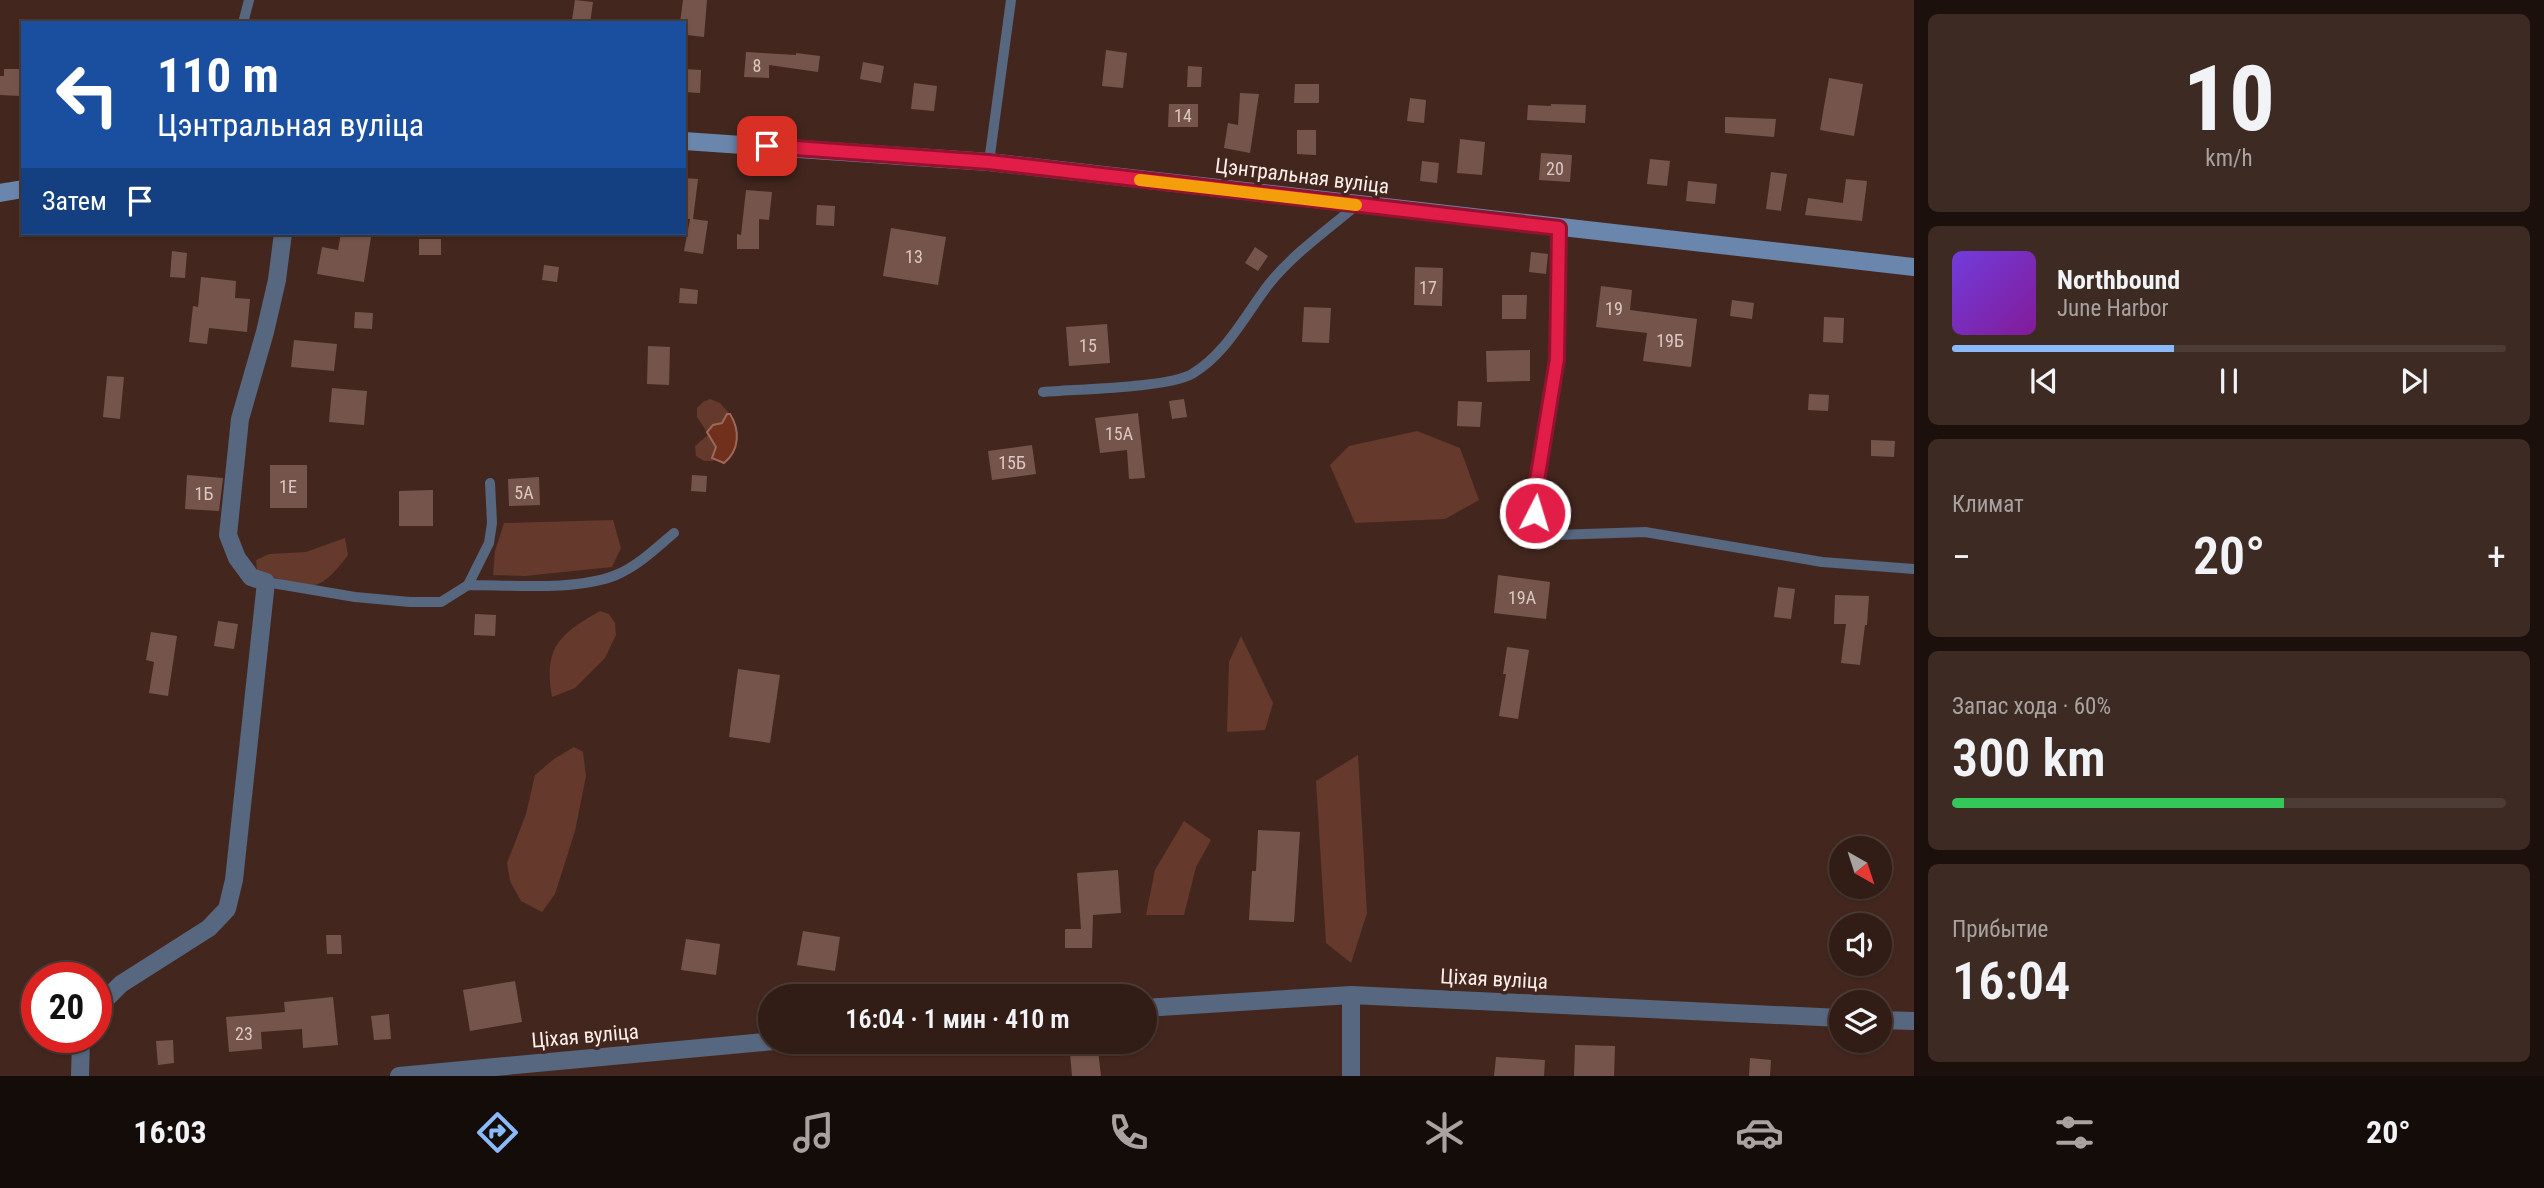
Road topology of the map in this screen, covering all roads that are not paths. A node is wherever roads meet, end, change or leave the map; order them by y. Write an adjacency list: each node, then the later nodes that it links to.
1 (249, 0): 3 (lane)
2 (1011, 0): 5 (lane)
3 (244, 21)
4 (686, 141): 5 (street, Цэнтральная вуліца)
5 (989, 162): 8 (street, Цэнтральная вуліца)
6 (21, 189): 7 (street)
7 (0, 193)
8 (1357, 205): 9 (street, Цэнтральная вуліца); 12 (lane)
9 (1559, 228): 11 (street, Цэнтральная вуліца); 15 (lane)
10 (283, 235): 16 (street)
11 (1914, 267)
12 (1043, 392)
13 (490, 483): 17 (lane)
14 (674, 533): 17 (lane)
15 (1914, 569)
16 (266, 582): 17 (lane); 18 (street)
17 (468, 586)
18 (112, 993)
19 (1351, 995): 20 (street, Ціхая вуліца); 21 (street, Ціхая вуліца); 28 (street)
20 (1157, 1007)
21 (1829, 1017)
22 (1892, 1020): 23 (street)
23 (1914, 1021)
24 (758, 1042): 27 (street, Ціхая вуліца)
25 (81, 1053): 26 (street)
26 (80, 1076)
27 (399, 1076)
28 (1352, 1076)

